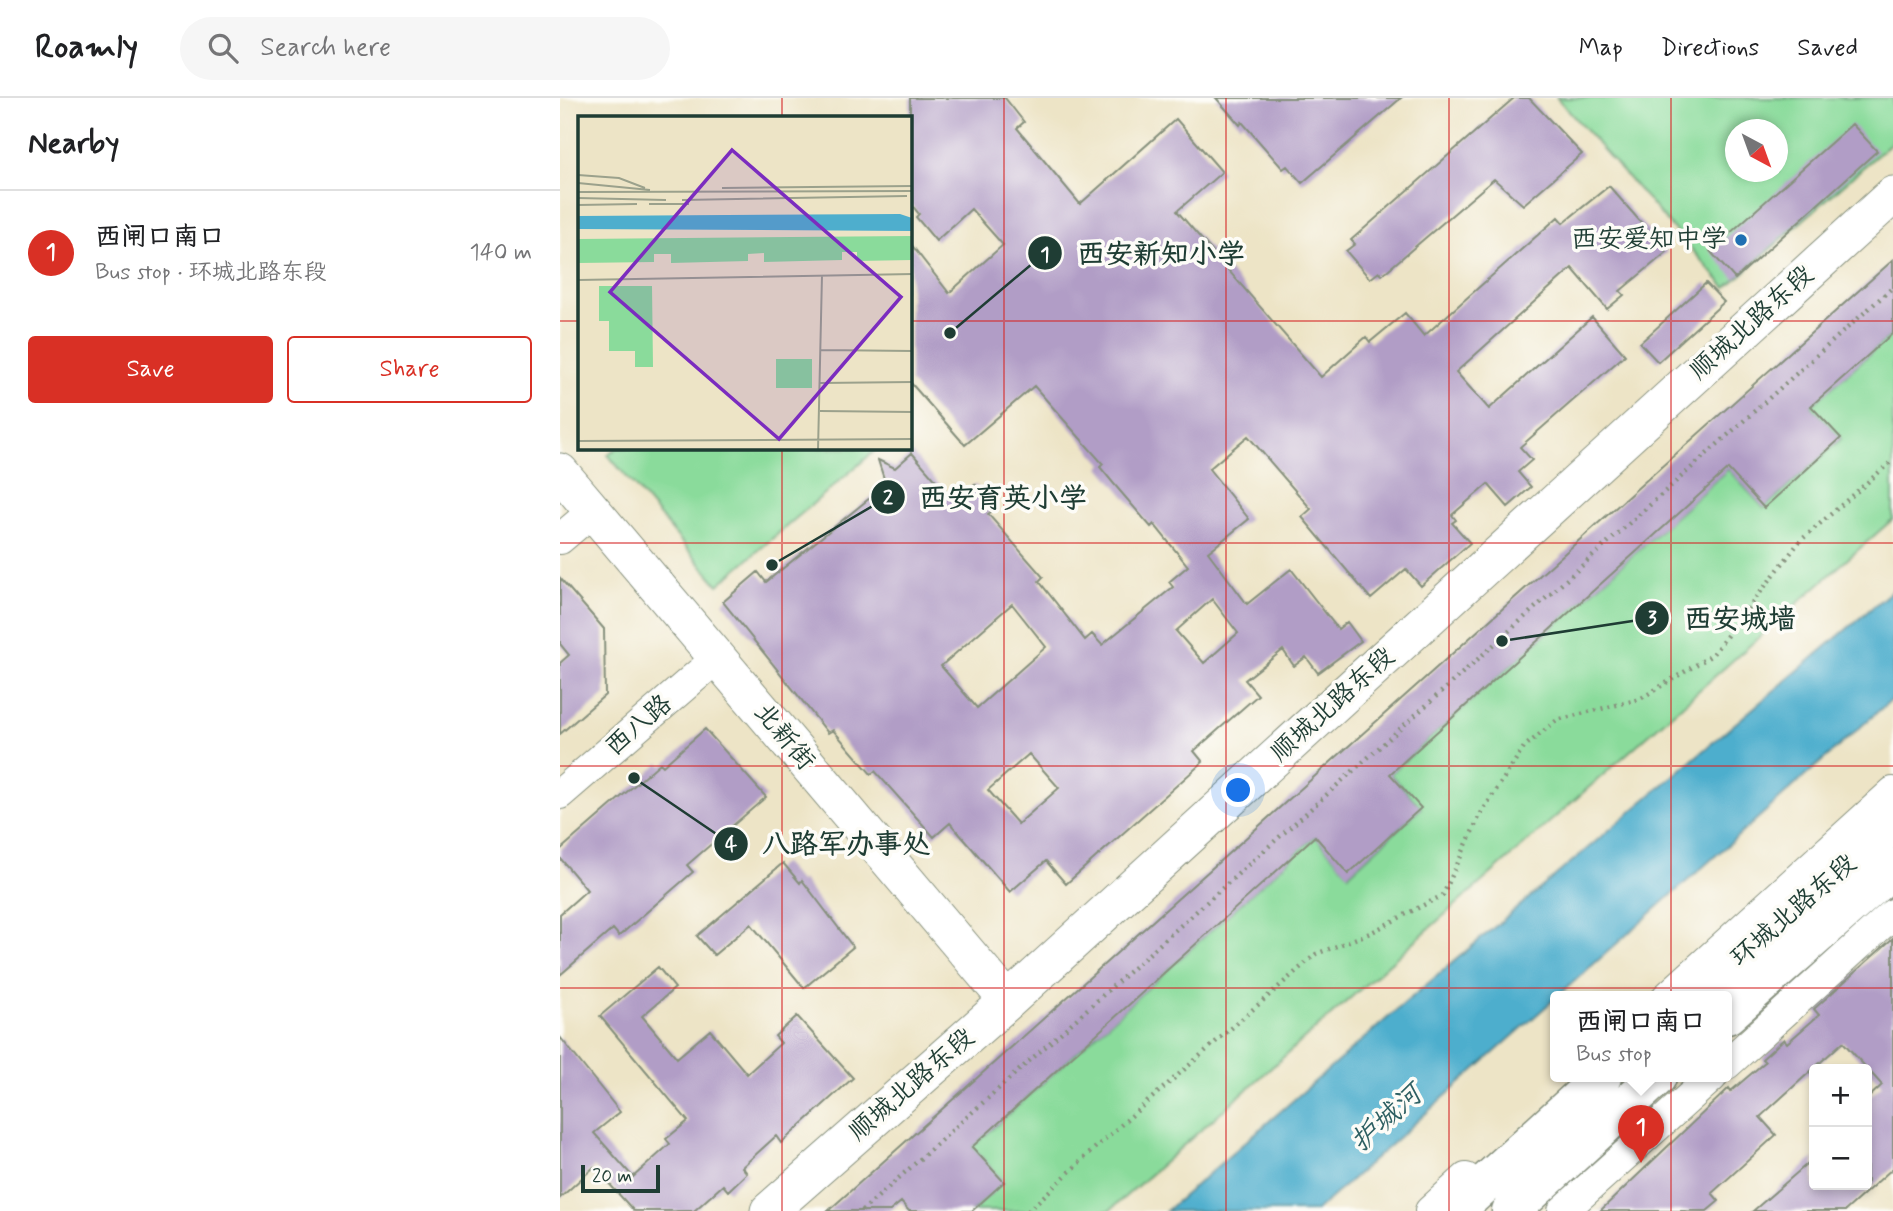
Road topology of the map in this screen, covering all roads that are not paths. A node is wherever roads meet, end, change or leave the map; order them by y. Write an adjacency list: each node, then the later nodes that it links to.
1 (1893, 195): 13 (street, 顺城北路东段)
2 (560, 472): 3 (street, 北新街)
3 (593, 511): 4 (street); 5 (street, 北新街)
4 (560, 539)
5 (717, 658): 7 (street, 西八路); 13 (street, 北新街)
6 (1893, 792): 11 (street)
7 (560, 794)
8 (1893, 824): 12 (main road, 环城北路东段)
9 (1893, 868): 14 (main road, 环城北路东段)
10 (1893, 914): 15 (street)
11 (1674, 991)
12 (1702, 991)
13 (1008, 1001): 20 (street, 顺城北路东段)
14 (1732, 1011)
15 (1732, 1059)
16 (1572, 1082): 21 (street)
17 (1597, 1082): 22 (main road)
18 (1652, 1082): 23 (main road)
19 (1706, 1082): 24 (street)
20 (769, 1211)
21 (1430, 1211)
22 (1455, 1211)
23 (1511, 1211)
24 (1563, 1211)

